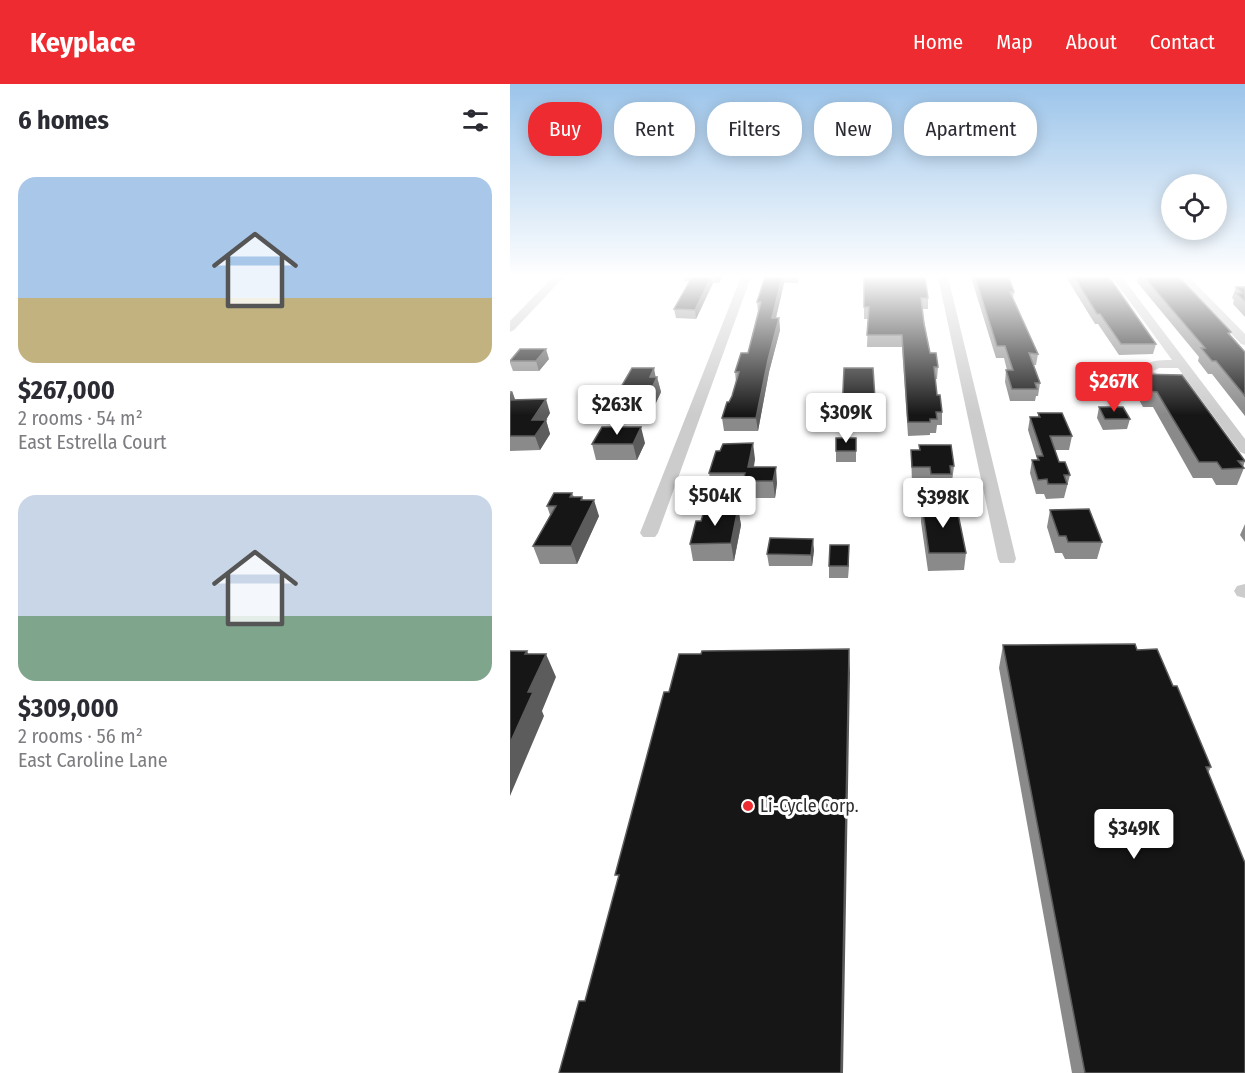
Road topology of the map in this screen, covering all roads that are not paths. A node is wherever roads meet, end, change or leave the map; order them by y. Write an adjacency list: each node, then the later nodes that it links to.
1 (729, 323): 9 (street)
2 (953, 323): 10 (street)
3 (1151, 323): 6 (street)
4 (1228, 323): 5 (street)
5 (1245, 341)
6 (1182, 364): 7 (street); 7 (street)
7 (1196, 382): 8 (street)
8 (1245, 449)
9 (649, 533)
10 (1007, 559)

